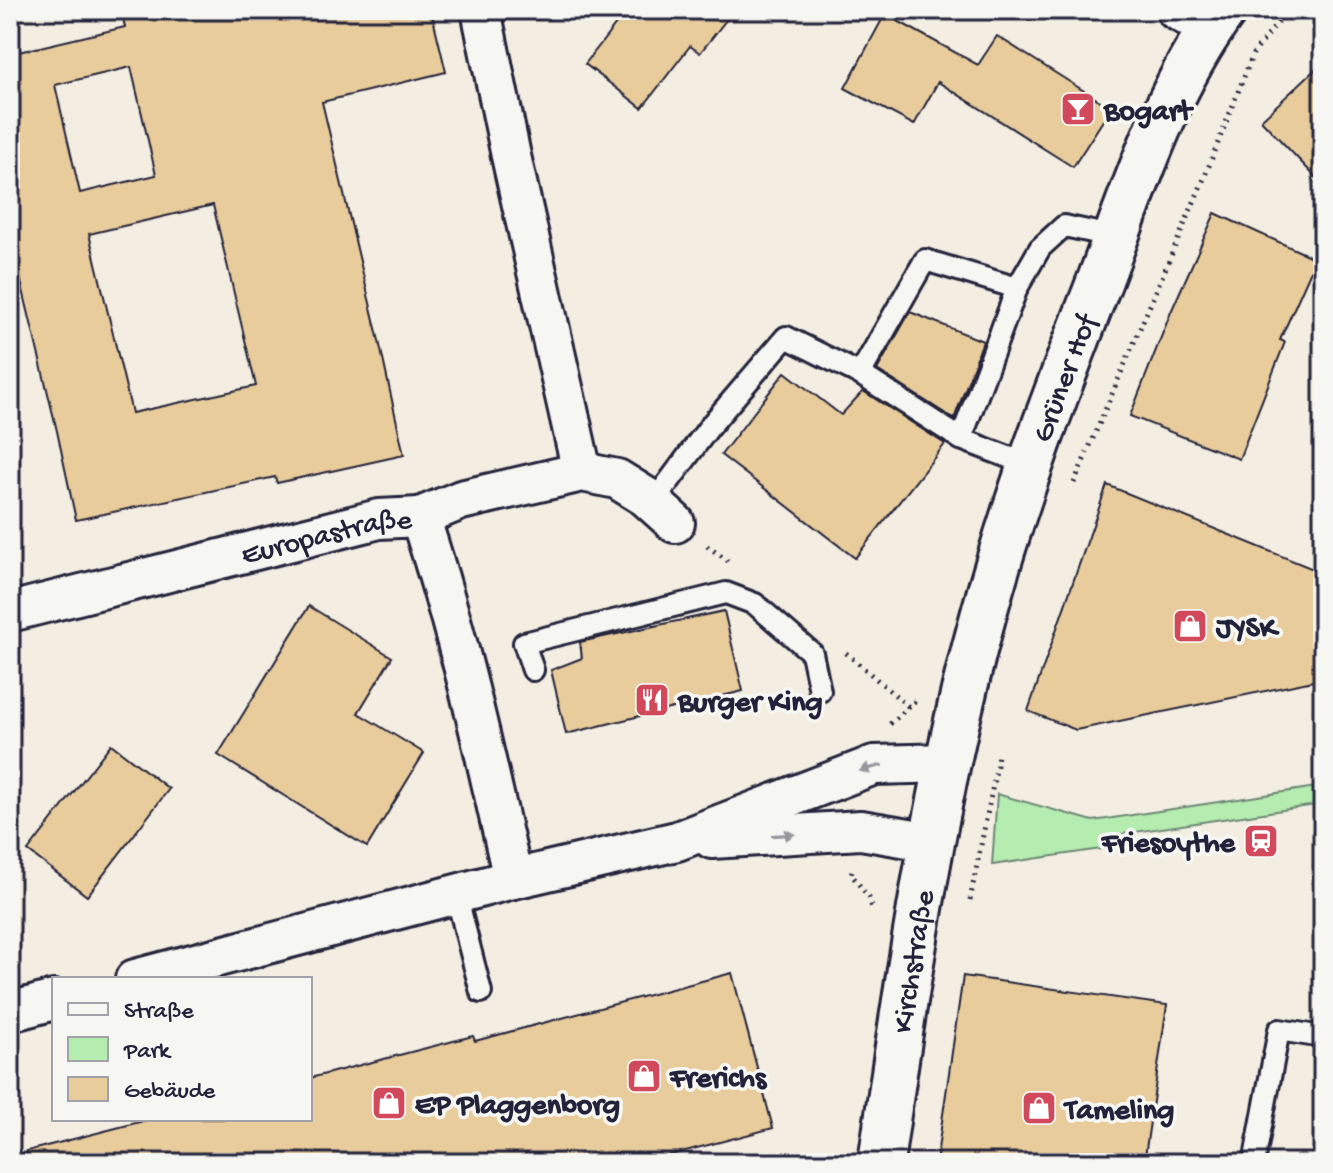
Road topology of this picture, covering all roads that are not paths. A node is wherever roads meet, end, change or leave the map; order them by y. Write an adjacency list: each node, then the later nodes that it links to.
1 (481, 10): 8 (street)
2 (1204, 16): 3 (street, Grüner Hof)
3 (1116, 237): 4 (lane); 7 (street, Grüner Hof)
4 (1017, 288): 5 (lane); 6 (lane)
5 (860, 374): 6 (lane); 9 (lane)
6 (961, 439): 7 (lane)
7 (1029, 465): 14 (street, Grüner Hof)
8 (582, 472): 9 (street); 10 (street)
9 (664, 513)
10 (420, 517): 11 (street, Europastraße); 17 (street, Europastraße)
11 (10, 612)
12 (533, 670): 13 (lane)
13 (820, 691)
14 (949, 763): 15 (street, one-way to 15); 16 (street, Kirchstraße)
15 (677, 841): 16 (street, one-way to 16); 17 (street)
16 (932, 842): 24 (street, Kirchstraße)
17 (513, 879): 18 (street)
18 (456, 894): 19 (street); 20 (lane)
19 (143, 977)
20 (481, 992)
21 (52, 1001): 22 (street)
22 (10, 1012)
23 (1323, 1037): 25 (lane)
24 (881, 1163)
25 (1254, 1163)

